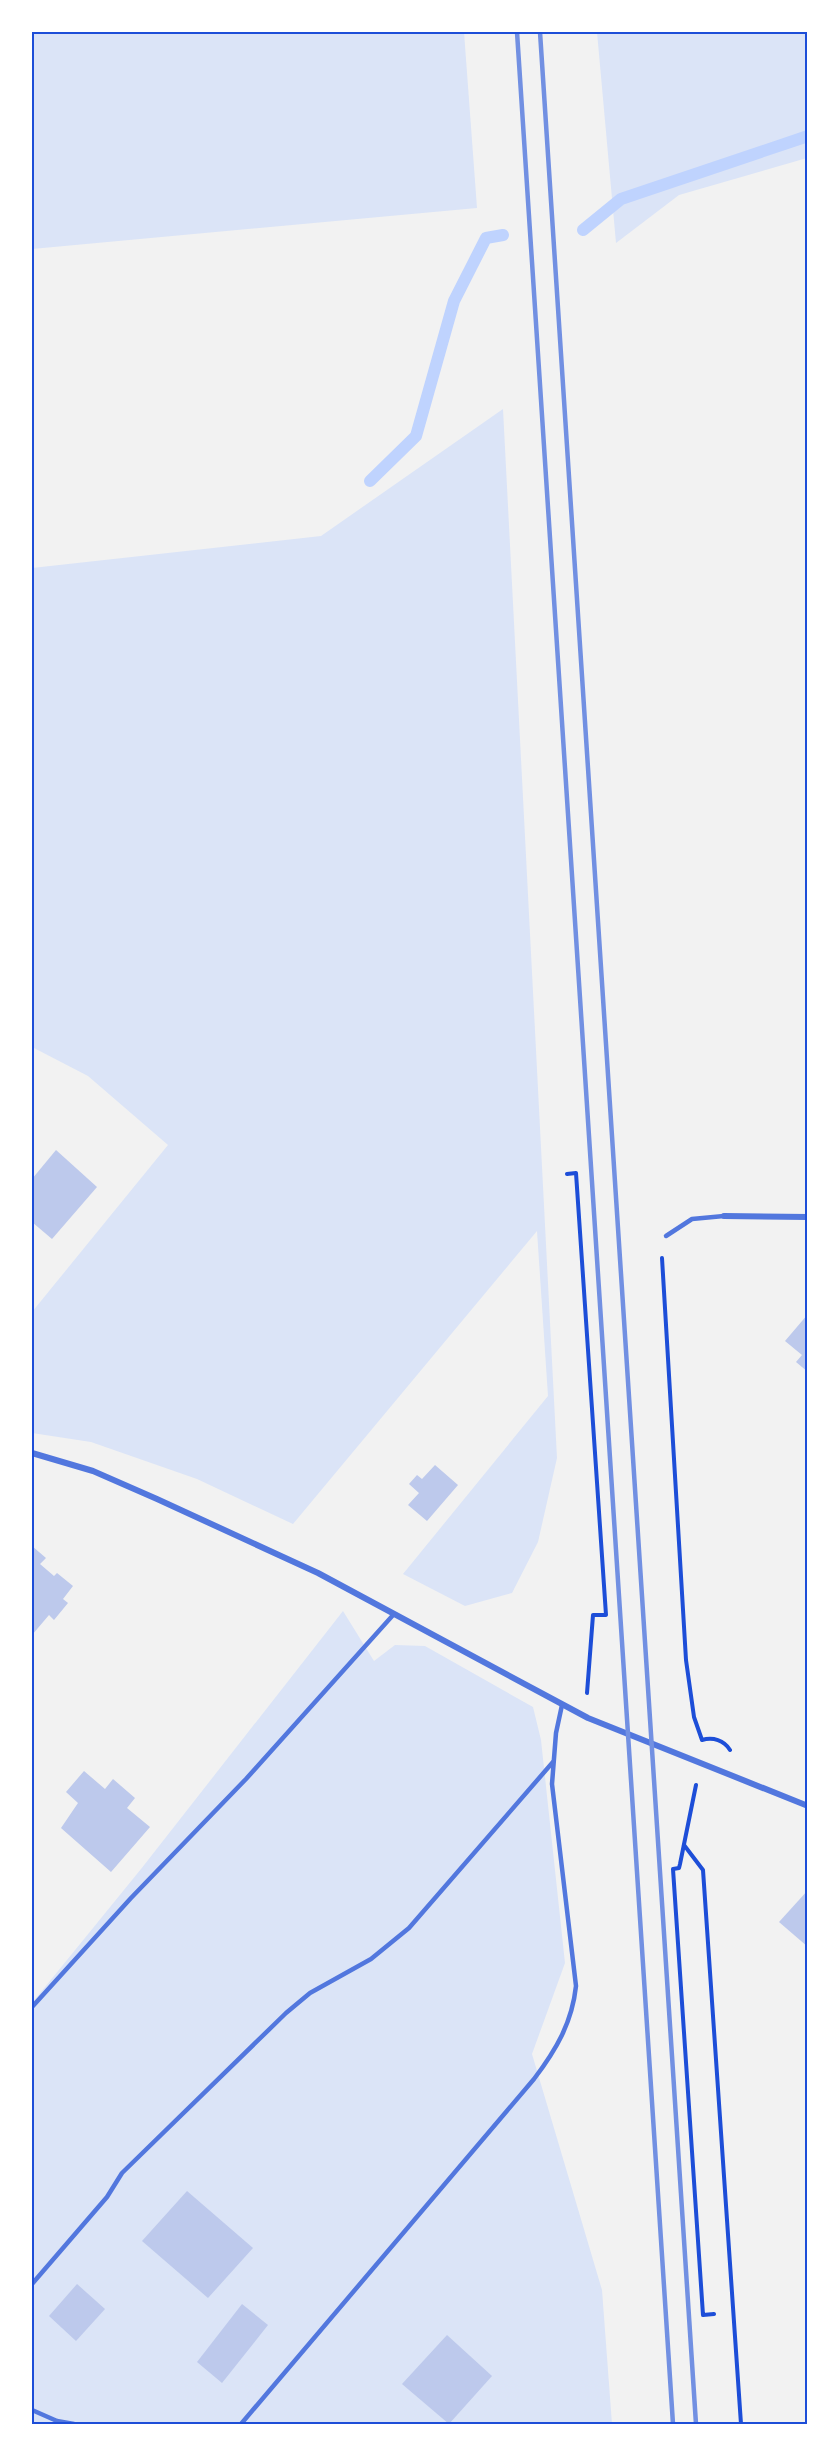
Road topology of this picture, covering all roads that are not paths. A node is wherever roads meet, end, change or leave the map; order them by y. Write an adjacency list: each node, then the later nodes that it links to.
1 (724, 1216): 2 (street); 3 (lane)
2 (807, 1218)
3 (666, 1236)
4 (32, 1453): 5 (street)
5 (394, 1614): 6 (street); 9 (lane)
6 (562, 1705): 7 (lane); 8 (street)
7 (553, 1762): 10 (lane); 13 (lane)
8 (807, 1806)
9 (32, 2007)
10 (32, 2284)
11 (32, 2410): 12 (lane)
12 (74, 2424)
13 (241, 2424)

